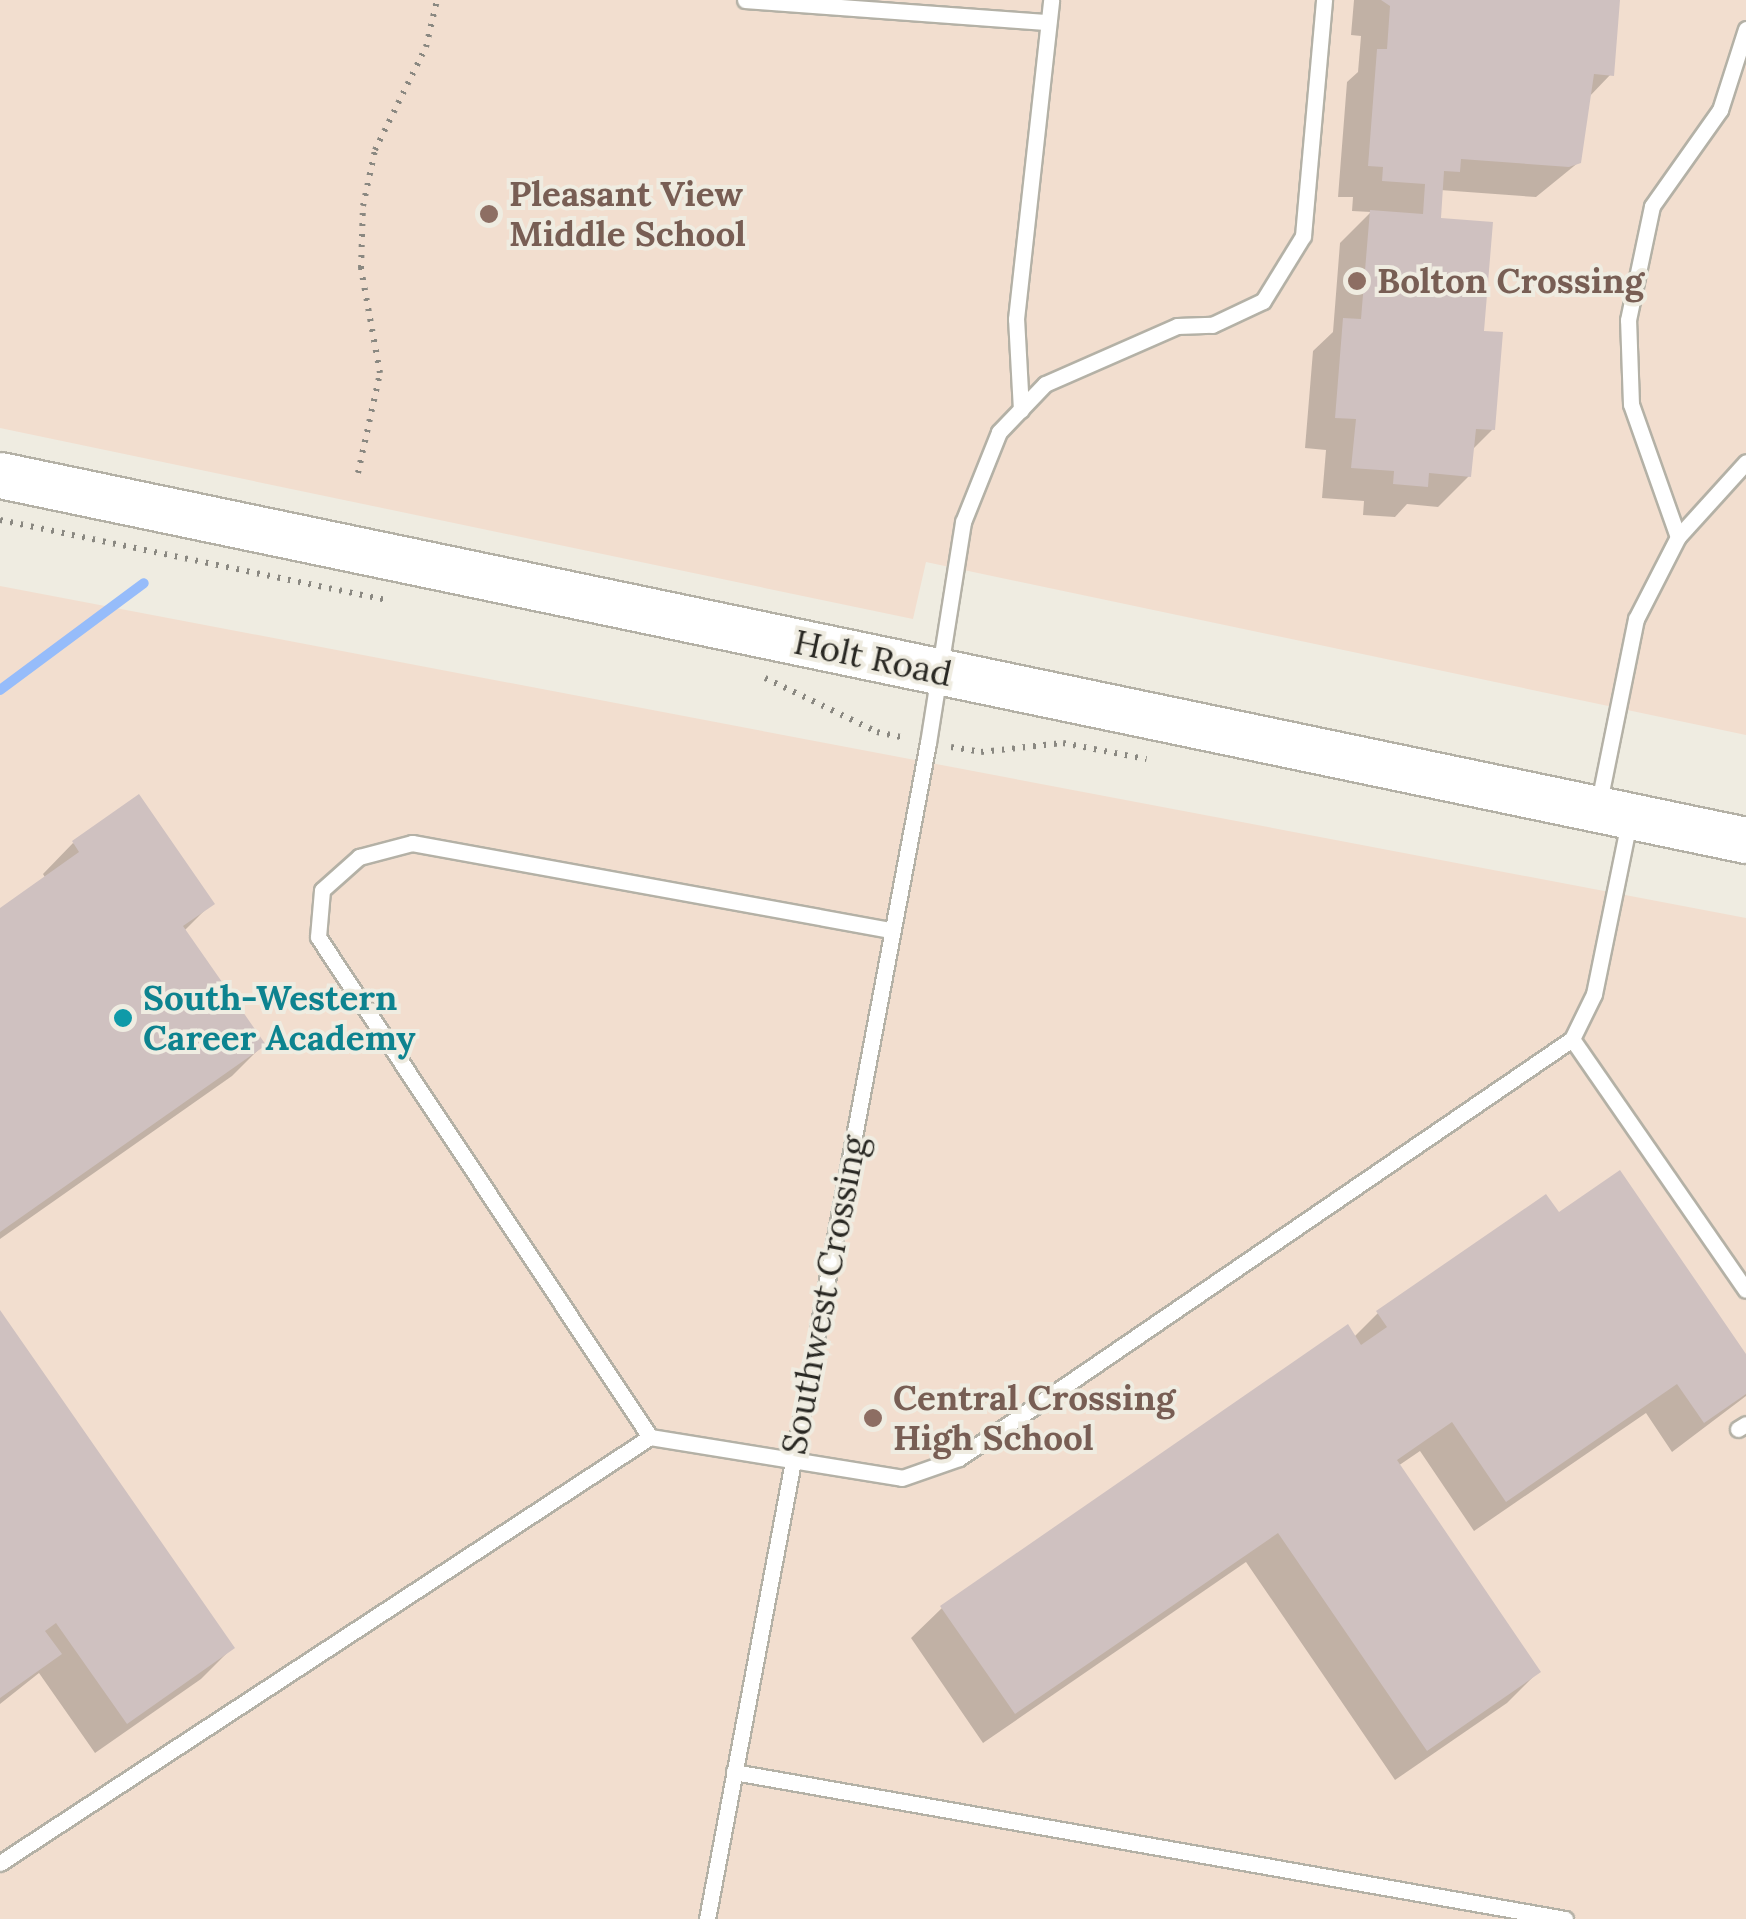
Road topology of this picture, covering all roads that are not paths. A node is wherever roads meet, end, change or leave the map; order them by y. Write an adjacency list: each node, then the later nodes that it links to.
1 (745, 0): 4 (lane)
2 (1051, 0): 4 (lane)
3 (1324, 0): 6 (lane, Southwest Crossing)
4 (1048, 22): 6 (lane)
5 (1746, 29): 9 (lane)
6 (1021, 410): 10 (lane, Southwest Crossing)
7 (1746, 462): 9 (lane)
8 (0, 475): 10 (main road, Holt Road)
9 (1678, 536): 11 (lane)
10 (939, 672): 11 (main road, Holt Road); 13 (lane, Southwest Crossing)
11 (1614, 815): 12 (main road, Holt Road); 14 (lane)
12 (1746, 840)
13 (892, 930): 16 (lane); 17 (lane, Southwest Crossing)
14 (1572, 1039): 15 (lane); 17 (lane)
15 (1746, 1290)
16 (650, 1437): 17 (lane); 19 (lane)
17 (793, 1458): 18 (lane, Southwest Crossing)
18 (734, 1772): 20 (lane, Southwest Crossing); 21 (lane)
19 (0, 1864)
20 (708, 1919)
21 (1565, 1919)

